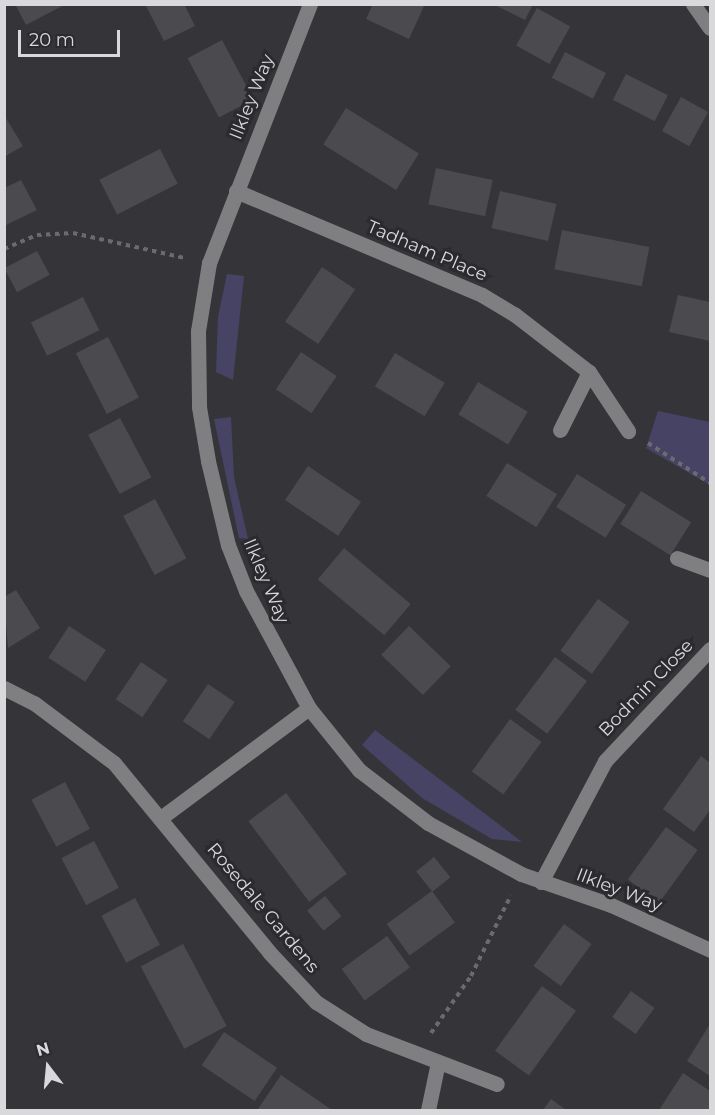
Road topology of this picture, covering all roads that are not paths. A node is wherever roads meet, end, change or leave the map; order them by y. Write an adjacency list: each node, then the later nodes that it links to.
1 (310, 4): 4 (street, Ilkley Way)
2 (693, 4): 3 (street)
3 (711, 28)
4 (236, 191): 5 (street, Tadham Place); 12 (street, Ilkley Way)
5 (589, 372): 6 (street); 7 (street, Tadham Place)
6 (560, 430)
7 (628, 431)
8 (677, 558): 9 (street)
9 (711, 570)
10 (711, 649): 14 (street, Bodmin Close)
11 (4, 688): 13 (street, Rosedale Gardens)
12 (309, 708): 13 (street); 14 (street, Ilkley Way)
13 (162, 817): 16 (street, Rosedale Gardens)
14 (541, 882): 15 (street, Ilkley Way)
15 (711, 950)
16 (438, 1062): 17 (street, Rosedale Gardens); 18 (street)
17 (497, 1084)
18 (428, 1110)

